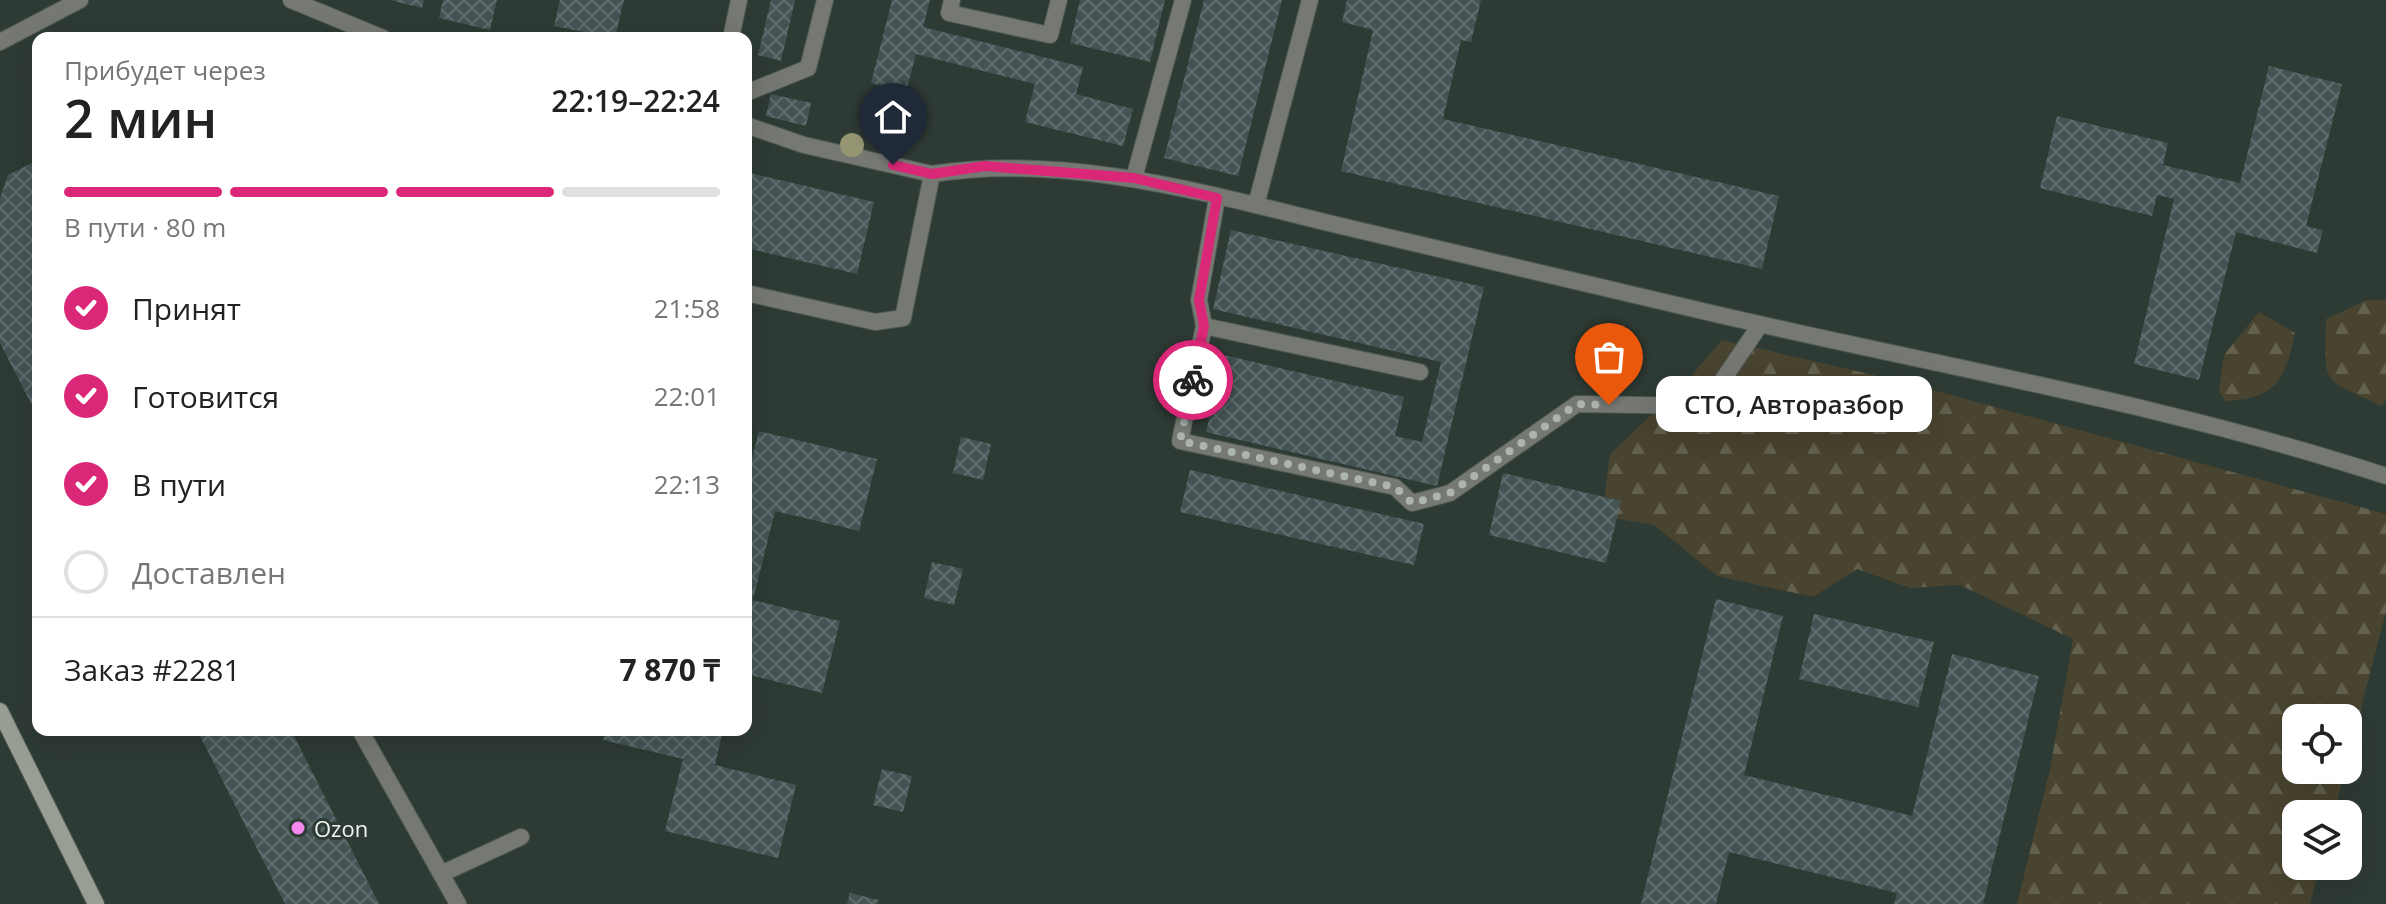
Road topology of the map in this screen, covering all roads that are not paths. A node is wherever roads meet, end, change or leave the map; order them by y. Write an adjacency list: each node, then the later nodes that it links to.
1 (80, 0): 11 (street)
2 (291, 0): 9 (street)
3 (739, 0): 10 (street)
4 (825, 0): 12 (street)
5 (952, 0): 6 (street)
6 (1059, 0)
7 (1183, 0): 15 (street)
8 (1310, 0): 17 (street)
9 (368, 32)
10 (732, 32)
11 (0, 42)
12 (752, 91)
13 (752, 127): 14 (street)
14 (932, 174): 15 (street); 18 (street)
15 (1134, 178): 16 (street)
16 (1217, 198): 17 (street); 20 (street)
17 (1256, 205): 19 (street)
18 (752, 294)
19 (1760, 325): 20 (street); 22 (street)
20 (1204, 326): 21 (street)
21 (1420, 372)
22 (2386, 476)
23 (0, 711): 27 (main road)
24 (363, 736): 26 (street)
25 (521, 837): 26 (street)
26 (441, 874): 28 (street)
27 (96, 904)
28 (458, 904)

